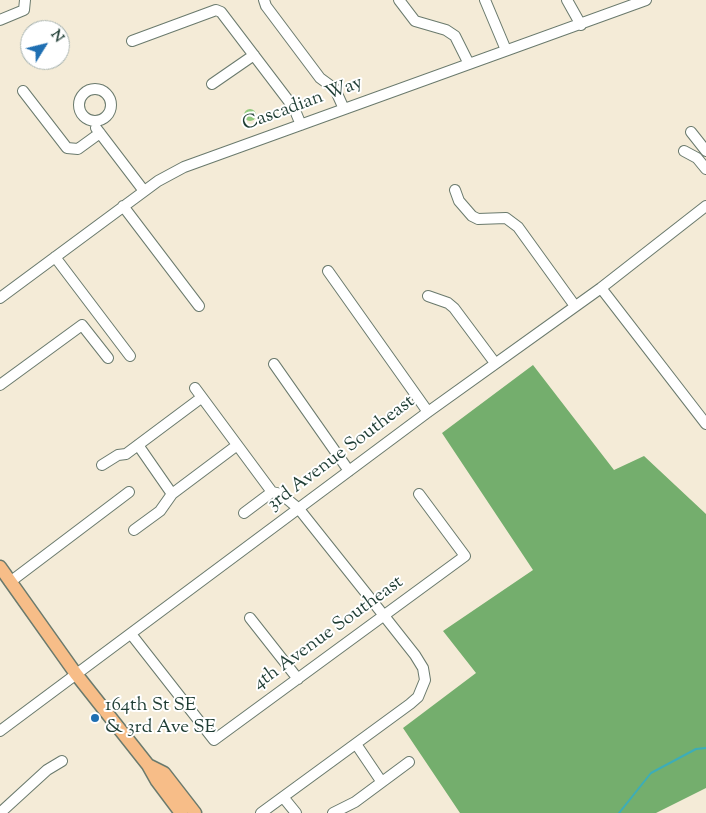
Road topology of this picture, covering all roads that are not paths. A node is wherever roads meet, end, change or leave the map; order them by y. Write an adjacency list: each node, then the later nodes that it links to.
1 (264, 0): 15 (street)
2 (398, 0): 12 (street)
3 (485, 0): 10 (street)
4 (567, 0): 8 (street)
5 (646, 0): 8 (street, Cascadian Way)
6 (24, 5): 7 (street)
7 (0, 20)
8 (581, 25): 10 (street, Cascadian Way)
9 (132, 41): 11 (street)
10 (506, 50): 12 (street, Cascadian Way)
11 (254, 54): 13 (street); 17 (street)
12 (469, 64): 15 (street, Cascadian Way)
13 (212, 84)
14 (23, 91): 19 (street)
15 (344, 109): 17 (street, Cascadian Way)
16 (90, 120): 19 (street)
17 (301, 125): 24 (street, Cascadian Way)
18 (691, 132): 21 (street)
19 (100, 133): 24 (street)
20 (684, 151): 22 (street)
21 (706, 151)
22 (706, 169)
23 (454, 190): 33 (street)
24 (144, 191): 25 (street, Cascadian Way)
25 (123, 206): 27 (street, Cascadian Way); 32 (street)
26 (706, 206): 29 (street, 3rd Avenue Southeast)
27 (55, 257): 31 (street, Cascadian Way); 34 (street)
28 (328, 271): 41 (street)
29 (601, 288): 33 (street, 3rd Avenue Southeast); 42 (street)
30 (428, 296): 36 (street)
31 (0, 298)
32 (198, 306)
33 (575, 306): 36 (street, 3rd Avenue Southeast)
34 (130, 356)
35 (108, 358): 38 (street)
36 (495, 363): 41 (street, 3rd Avenue Southeast)
37 (274, 364): 46 (street)
38 (0, 385)
39 (194, 388): 40 (street)
40 (201, 398): 43 (street); 44 (street)
41 (428, 412): 46 (street, 3rd Avenue Southeast)
42 (706, 424)
43 (138, 445): 45 (street); 49 (street)
44 (236, 446): 48 (street); 49 (street)
45 (102, 465)
46 (350, 471): 51 (street, 3rd Avenue Southeast)
47 (129, 492): 54 (street)
48 (272, 492): 51 (street); 52 (street)
49 (172, 494): 53 (street)
50 (419, 494): 55 (street, 4th Avenue Southeast)
51 (299, 508): 55 (street); 57 (street, 3rd Avenue Southeast)
52 (244, 513)
53 (134, 530)
54 (3, 574): 58 (main road)
55 (385, 617): 59 (street, 4th Avenue Southeast); 61 (street)
56 (250, 618): 59 (street)
57 (131, 634): 58 (street, 3rd Avenue Southeast); 59 (street, 4th Avenue Southeast)
58 (76, 674): 60 (street, 3rd Avenue Southeast); 64 (main road)
59 (298, 679)
60 (0, 731)
61 (356, 744): 65 (street); 66 (street)
62 (62, 761): 67 (street)
63 (409, 762): 65 (street)
64 (148, 765): 68 (main road); 69 (main road)
65 (381, 781): 72 (street)
66 (283, 796): 70 (street); 71 (street)
67 (0, 812)
68 (182, 813)
69 (195, 813)
70 (261, 813)
71 (296, 813)
72 (333, 813)

